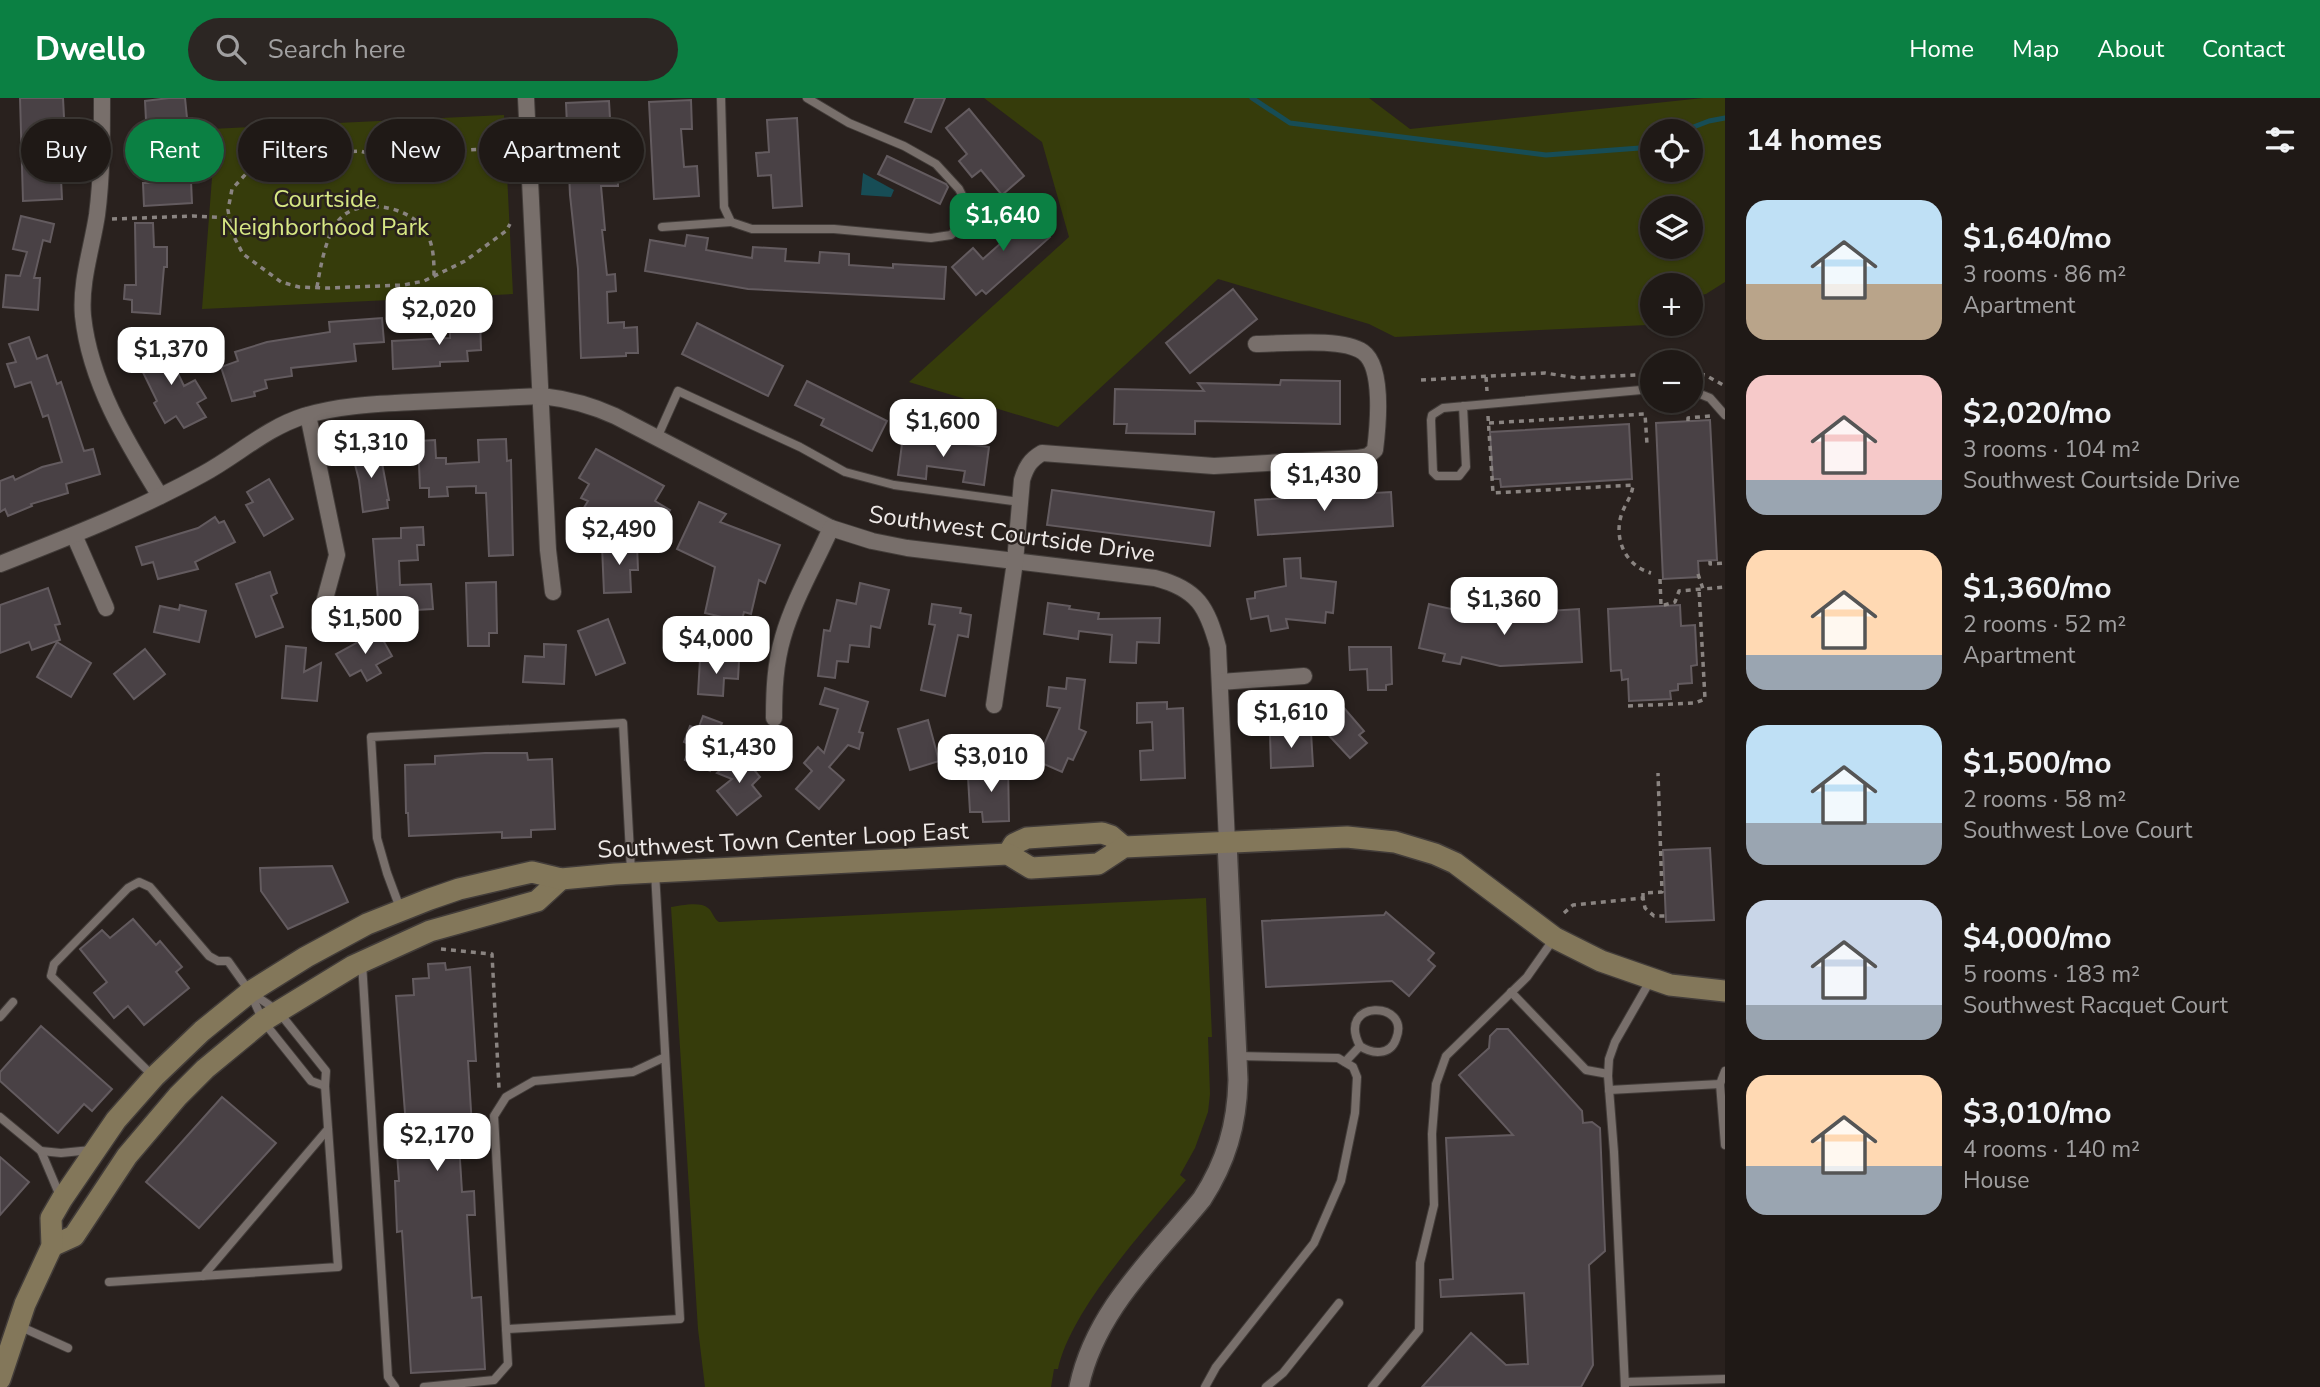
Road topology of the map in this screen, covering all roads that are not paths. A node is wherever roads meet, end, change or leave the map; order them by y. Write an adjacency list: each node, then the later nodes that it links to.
1 (102, 98): 15 (street)
2 (526, 98): 10 (street)
3 (721, 98): 5 (lane)
4 (807, 98): 5 (lane)
5 (732, 222): 6 (lane)
6 (662, 228)
7 (1256, 344): 16 (street)
8 (1640, 390): 11 (lane)
9 (1703, 395): 13 (lane)
10 (542, 396): 12 (street, Southwest Courtside Drive); 14 (street, Southwest Courtside Drive); 21 (street)
11 (1464, 406): 11 (lane)
12 (308, 415): 15 (street, Southwest Courtside Drive); 22 (street)
13 (1725, 415)
14 (657, 438): 16 (lane); 17 (street, Southwest Courtside Drive)
15 (160, 496): 18 (street, Southwest Courtside Drive)
16 (1020, 502): 19 (street)
17 (831, 528): 19 (street, Southwest Courtside Drive); 27 (street)
18 (74, 536): 20 (street, Southwest Courtside Drive); 23 (street)
19 (1015, 562): 25 (street, Southwest Courtside Drive); 26 (street)
20 (0, 564)
21 (553, 592)
22 (325, 599)
23 (106, 608)
24 (1304, 676): 25 (street)
25 (1220, 682): 28 (street, Southwest Courtside Drive)
26 (994, 705)
27 (774, 718)
28 (1227, 842): 29 (main road, Southwest Town Center Loop East); 35 (main road, Southwest Town Center Loop East); 46 (street, Southwest Courtside Drive)
29 (1124, 847): 30 (main road, Southwest Town Center Loop East); 30 (main road, Southwest Town Center Loop East)
30 (1009, 854): 31 (main road, Southwest Town Center Loop East)
31 (655, 872): 32 (main road, Southwest Town Center Loop East); 45 (lane)
32 (631, 873): 33 (main road, Southwest Town Center Loop East); 34 (lane)
33 (561, 879): 34 (main road, Southwest Town Center Loop East); 36 (main road)
34 (401, 910): 39 (main road, Southwest Town Center Loop East)
35 (1555, 938): 37 (main road, Southwest Town Center Loop East); 40 (lane)
36 (362, 962): 42 (main road); 70 (lane)
37 (1651, 980): 38 (main road, Southwest Town Center Loop East); 49 (lane)
38 (1725, 991)
39 (250, 992): 42 (lane); 42 (lane); 50 (main road, Southwest Town Center Loop East); 50 (lane)
40 (1511, 992): 49 (lane); 75 (lane)
41 (13, 1002): 43 (lane)
42 (270, 1016): 52 (lane); 52 (lane); 60 (main road)
43 (0, 1017)
44 (1360, 1046): 44 (lane); 47 (lane)
45 (665, 1056): 65 (lane); 65 (lane)
46 (1237, 1056): 47 (lane); 72 (street, Southwest Courtside Drive)
47 (1345, 1062): 73 (lane)
48 (1725, 1070): 51 (lane)
49 (1608, 1074): 53 (lane)
50 (154, 1077): 57 (main road, Southwest Town Center Loop East)
51 (1720, 1084): 53 (lane); 56 (lane)
52 (325, 1086): 55 (lane)
53 (1609, 1090): 69 (lane)
54 (0, 1117): 58 (lane)
55 (328, 1129): 61 (lane); 61 (lane)
56 (1725, 1146)
57 (94, 1149): 58 (lane); 59 (main road, Southwest Town Center Loop East)
58 (41, 1151): 59 (lane)
59 (62, 1199): 60 (main road, Southwest Town Center Loop East)
60 (52, 1247): 64 (main road, Southwest Town Center Loop East)
61 (203, 1276): 62 (lane)
62 (109, 1282)
63 (1339, 1303): 74 (lane)
64 (8, 1321): 66 (lane); 67 (main road, Southwest Town Center Loop East)
65 (506, 1329): 71 (lane)
66 (68, 1348)
67 (0, 1379)
68 (1725, 1379): 69 (lane)
69 (1625, 1384)
70 (395, 1387)
71 (424, 1387)
72 (1079, 1387)
73 (1205, 1387)
74 (1266, 1387)
75 (1372, 1387)

